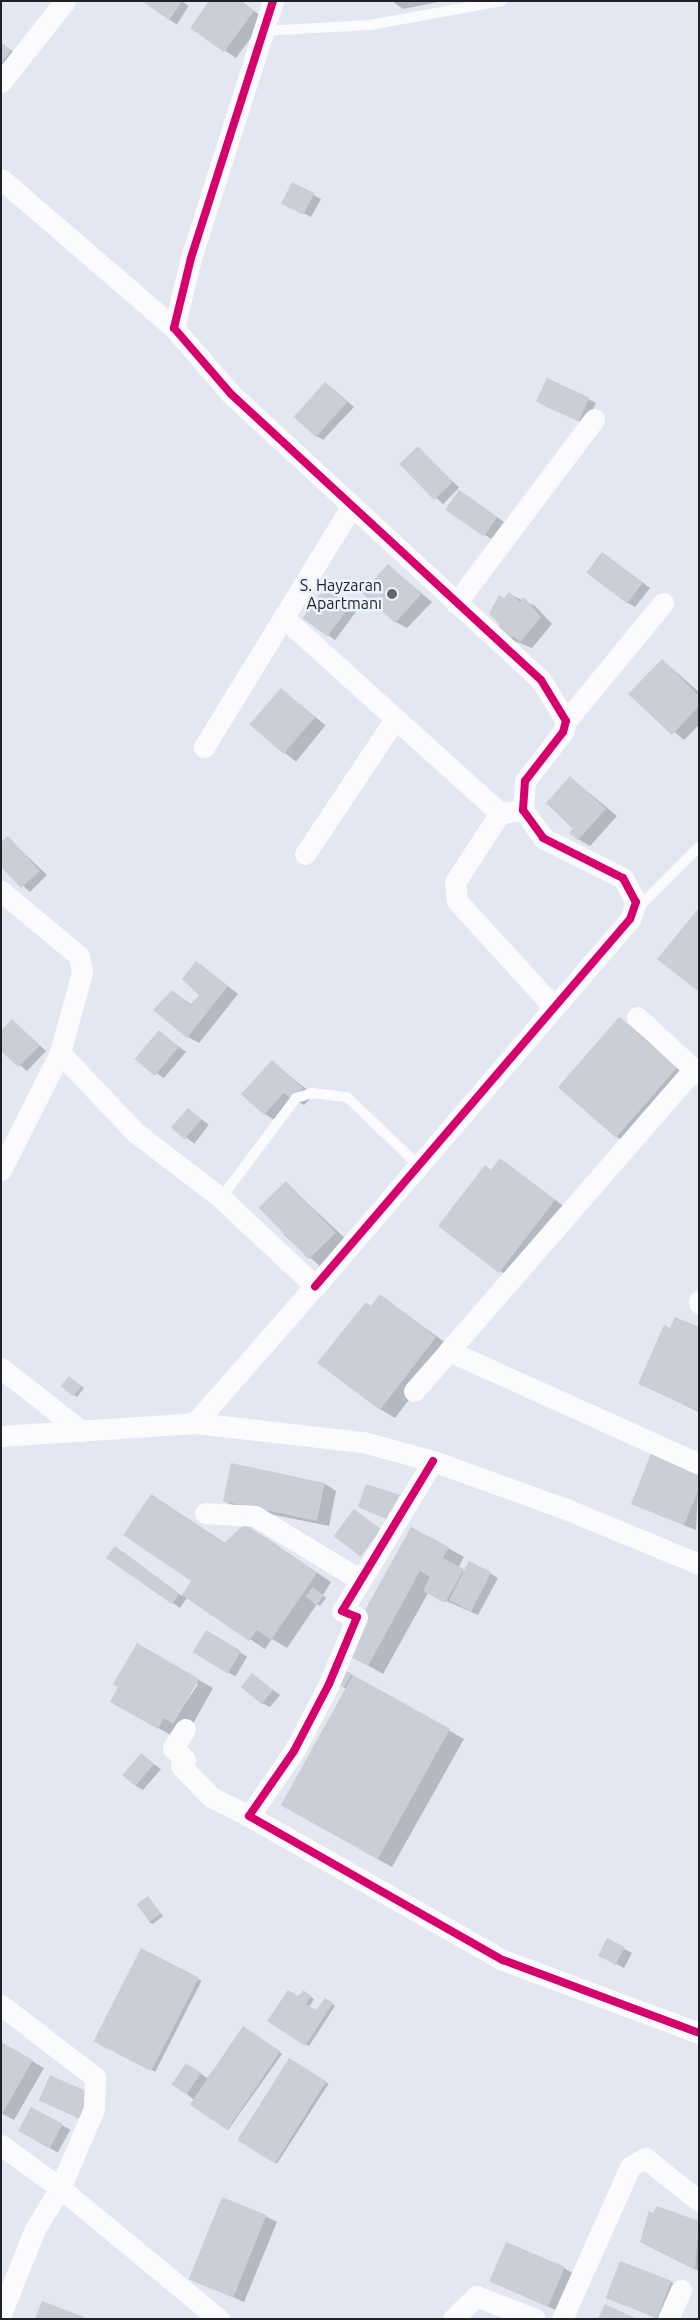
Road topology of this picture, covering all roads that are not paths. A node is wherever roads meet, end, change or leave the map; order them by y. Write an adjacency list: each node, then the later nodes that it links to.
1 (64, 1): 6 (street)
2 (273, 1): 5 (street)
3 (502, 1): 4 (lane)
4 (470, 4): 5 (lane)
5 (264, 32): 8 (street)
6 (1, 82)
7 (1, 178): 8 (street)
8 (174, 328): 10 (street)
9 (594, 419): 11 (street)
10 (351, 506): 11 (street); 13 (street)
11 (456, 603): 15 (street)
12 (663, 603): 15 (street)
13 (283, 618): 14 (street); 16 (street)
14 (394, 719): 18 (street); 20 (street)
15 (566, 721): 17 (street)
16 (204, 747)
17 (523, 810): 18 (street); 22 (street)
18 (500, 812): 23 (street)
19 (699, 847): 22 (lane)
20 (305, 854)
21 (1, 892): 25 (street)
22 (636, 910): 23 (street)
23 (553, 1006): 27 (street)
24 (637, 1017): 26 (street)
25 (60, 1053): 28 (street); 29 (street)
26 (696, 1072): 31 (street)
27 (421, 1168): 29 (lane); 30 (street)
28 (1, 1170)
29 (222, 1198): 30 (street)
30 (315, 1286): 34 (street)
31 (449, 1351): 33 (street); 38 (street)
32 (1, 1368): 35 (street)
33 (414, 1390)
34 (195, 1423): 35 (street); 37 (street)
35 (81, 1431): 36 (street)
36 (1, 1436)
37 (433, 1461): 40 (street); 41 (street)
38 (699, 1464)
39 (205, 1513): 41 (street)
40 (699, 1564)
41 (359, 1579): 43 (street)
42 (185, 1729): 43 (street)
43 (249, 1816): 45 (street)
44 (1, 2005): 47 (street)
45 (699, 2033)
46 (1, 2145): 47 (street)
47 (60, 2188): 50 (street); 51 (street)
48 (699, 2201): 54 (street)
49 (681, 2290): 55 (street)
50 (1, 2314)
51 (219, 2319)
52 (453, 2319): 53 (street)
53 (535, 2319)
54 (562, 2319)
55 (668, 2319)

